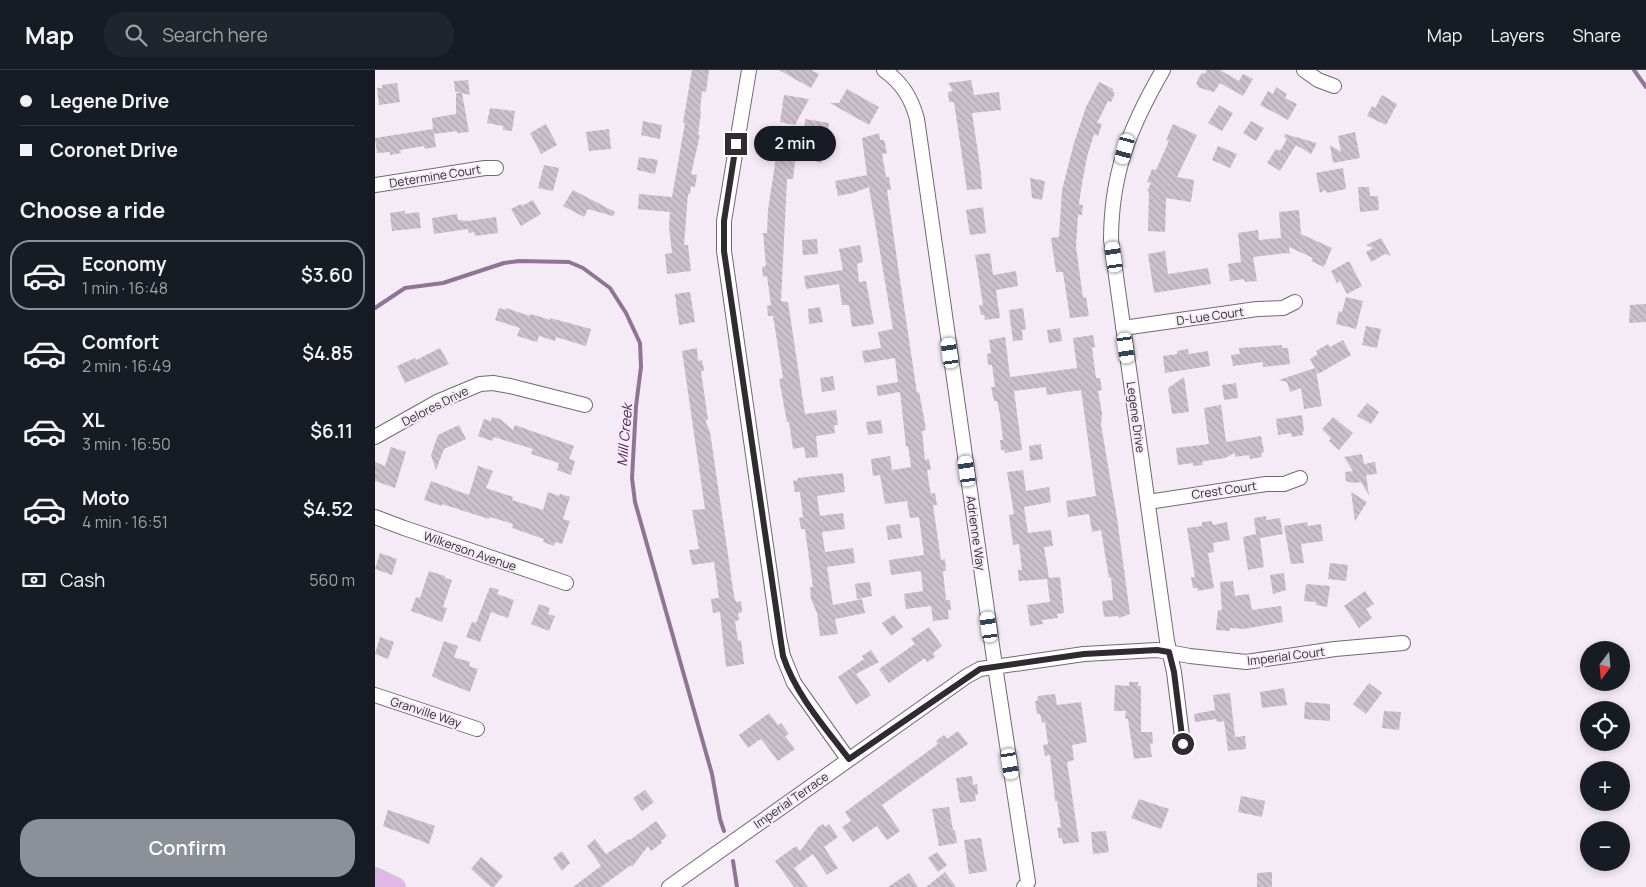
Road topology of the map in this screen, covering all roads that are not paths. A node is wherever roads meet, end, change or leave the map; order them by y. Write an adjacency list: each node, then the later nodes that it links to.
1 (749, 70): 22 (street)
2 (884, 70): 18 (street, Adrienne Way)
3 (1163, 70): 9 (street, Legene Drive)
4 (1304, 70): 5 (street)
5 (1334, 86)
6 (496, 168): 7 (street, Determine Court)
7 (375, 185)
8 (1295, 302): 9 (street, D-Lue Court)
9 (1123, 328): 13 (street, Legene Drive)
10 (585, 406): 11 (street, Delores Drive)
11 (375, 438)
12 (1300, 478): 13 (street, Crest Court)
13 (1148, 502): 17 (street, Legene Drive)
14 (375, 517): 15 (street, Wilkerson Avenue)
15 (566, 583)
16 (1403, 643): 17 (street, Imperial Court)
17 (1169, 652): 18 (street, Imperial Terrace); 21 (street, Legene Drive)
18 (995, 666): 22 (street, Imperial Terrace); 24 (street, Adrienne Way)
19 (375, 695): 20 (street, Granville Way)
20 (477, 729)
21 (1183, 744)
22 (849, 759): 26 (street, Imperial Terrace)
23 (375, 877): 25 (main road)
24 (1030, 885)
25 (396, 887)
26 (669, 887)

